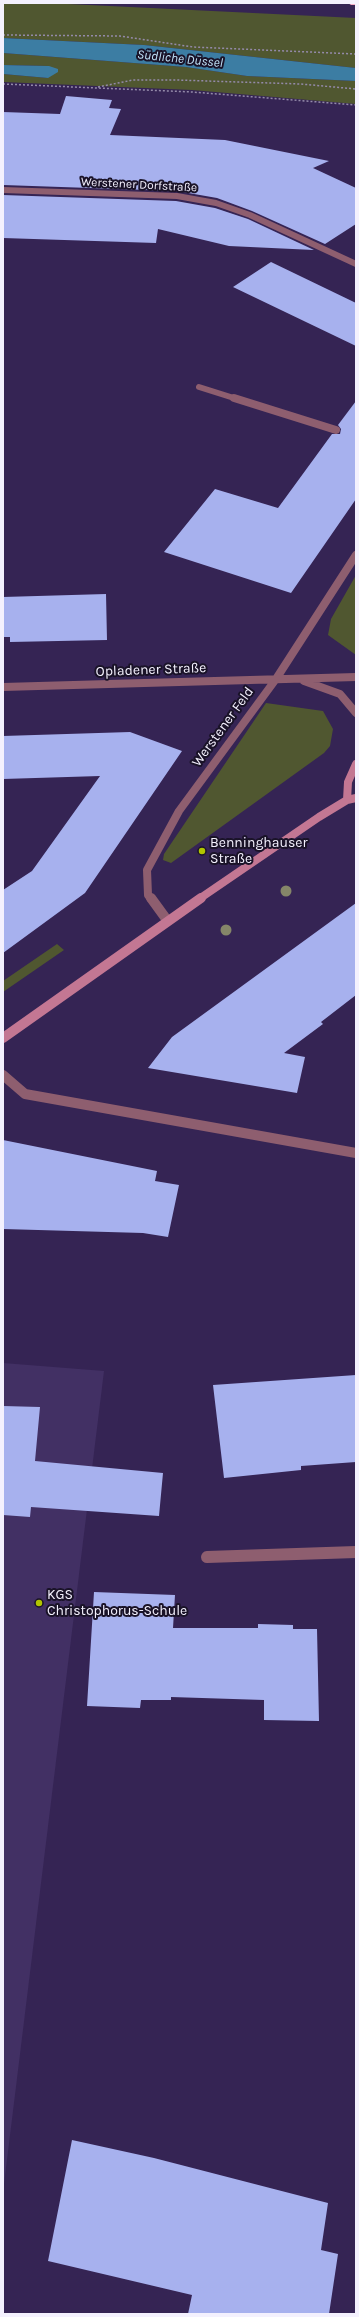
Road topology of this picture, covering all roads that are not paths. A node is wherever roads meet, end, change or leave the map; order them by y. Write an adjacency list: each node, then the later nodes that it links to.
1 (351, 3): 2 (highway)
2 (356, 3)
3 (3, 190): 4 (street, Werstener Dorfstraße)
4 (356, 264)
5 (199, 387): 6 (street)
6 (336, 430)
7 (356, 555): 9 (street, Werstener Feld)
8 (356, 677): 10 (street, Opladener Straße)
9 (276, 679): 10 (street, Opladener Straße); 11 (street, Opladener Straße); 15 (street, Werstener Feld)
10 (300, 680): 12 (street, Opladener Straße)
11 (3, 687)
12 (356, 713)
13 (355, 763): 14 (main road)
14 (352, 799): 15 (main road)
15 (167, 920): 16 (main road)
16 (3, 1038)
17 (3, 1076): 18 (street)
18 (356, 1153)
19 (356, 1552): 20 (street)
20 (207, 1558)

